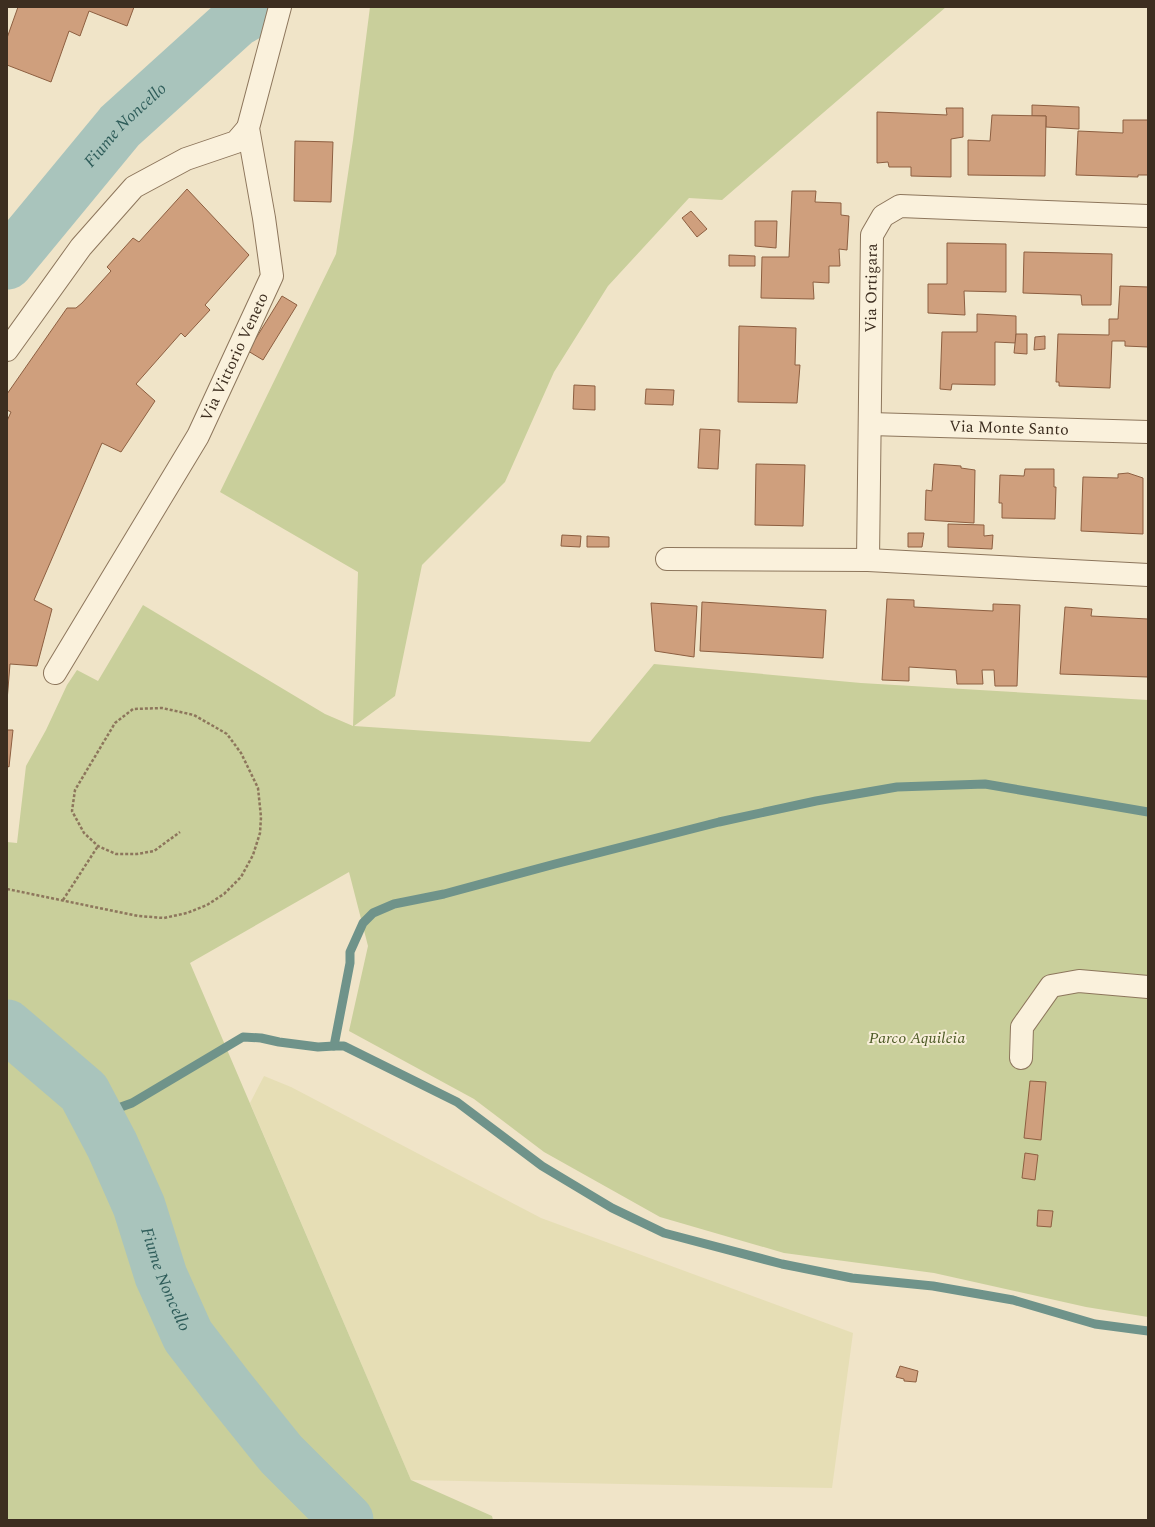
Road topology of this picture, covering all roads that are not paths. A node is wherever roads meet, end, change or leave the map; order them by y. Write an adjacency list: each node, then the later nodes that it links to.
1 (280, 7): 2 (street, Via Vittorio Veneto)
2 (248, 128): 4 (street); 10 (street, Via Vittorio Veneto)
3 (1148, 216): 5 (street, Via Ortigara)
4 (7, 350)
5 (870, 424): 6 (street, Via Monte Santo); 8 (street, Via Ortigara)
6 (1148, 432)
7 (667, 559): 8 (street)
8 (868, 560): 9 (street)
9 (1148, 575)
10 (55, 673)
11 (1148, 987): 12 (street)
12 (1021, 1058)

